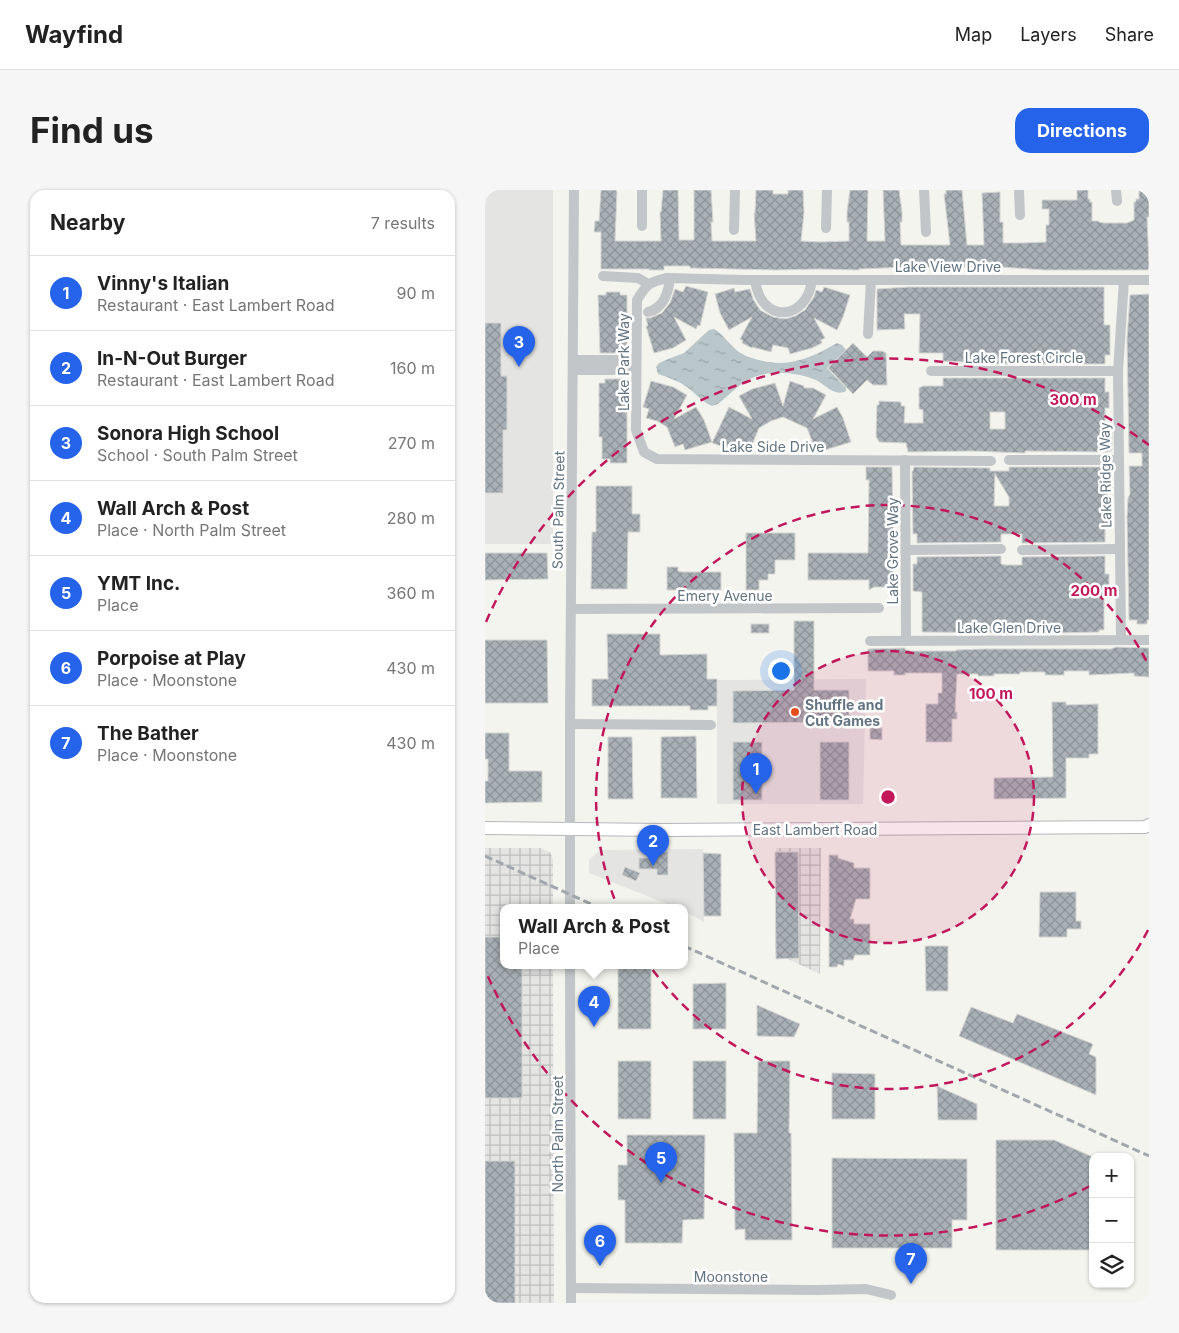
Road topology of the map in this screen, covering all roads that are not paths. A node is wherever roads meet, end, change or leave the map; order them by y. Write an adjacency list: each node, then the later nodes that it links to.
1 (574, 190): 24 (street, South Palm Street)
2 (642, 190): 10 (street)
3 (735, 190): 12 (street)
4 (827, 190): 11 (street)
5 (924, 190): 13 (street)
6 (1019, 190): 9 (street)
7 (1117, 190): 8 (street)
8 (1117, 201)
9 (1020, 215)
10 (642, 226)
11 (826, 228)
12 (734, 230)
13 (926, 232)
14 (603, 276): 21 (street)
15 (670, 279): 16 (street); 21 (street); 22 (street)
16 (751, 280): 17 (street, Lake View Drive); 17 (street)
17 (812, 280): 18 (street, Lake View Drive)
18 (871, 280): 19 (street, Lake View Drive); 23 (street)
19 (1123, 280): 20 (street, Lake View Drive); 27 (street, Lake Ridge Way)
20 (1149, 280)
21 (648, 284): 25 (street, Lake Park Way)
22 (648, 312)
23 (868, 334)
24 (573, 365): 25 (street); 38 (street, South Palm Street)
25 (636, 365): 28 (street, Lake Park Way)
26 (931, 370): 27 (street, Lake Forest Circle)
27 (1118, 371): 32 (street, Lake Ridge Way)
28 (644, 452): 29 (street, Lake Side Drive)
29 (905, 460): 30 (street, Lake Side Drive); 35 (street, Lake Grove Way)
30 (991, 460)
31 (1009, 460): 32 (street)
32 (1119, 460): 34 (street, Lake Ridge Way)
33 (1001, 549): 35 (street)
34 (1119, 549): 36 (street); 39 (street, Lake Ridge Way)
35 (905, 550): 42 (street, Lake Grove Way)
36 (1021, 550)
37 (879, 608): 38 (street, Emery Avenue)
38 (571, 609): 43 (street, South Palm Street)
39 (1121, 640): 40 (street, Lake Glen Drive); 42 (street, Lake Glen Drive)
40 (1149, 640)
41 (870, 641): 42 (street, Lake Glen Drive)
42 (906, 641)
43 (570, 724): 44 (street); 47 (street, South Palm Street)
44 (711, 725)
45 (1148, 827): 47 (main road, East Lambert Road)
46 (485, 828): 47 (main road, East Lambert Road)
47 (570, 830): 48 (street)
48 (570, 904)
49 (570, 969): 50 (street, North Palm Street)
50 (571, 1288): 51 (street, Moonstone); 52 (street, North Palm Street)
51 (891, 1295)
52 (571, 1303)

